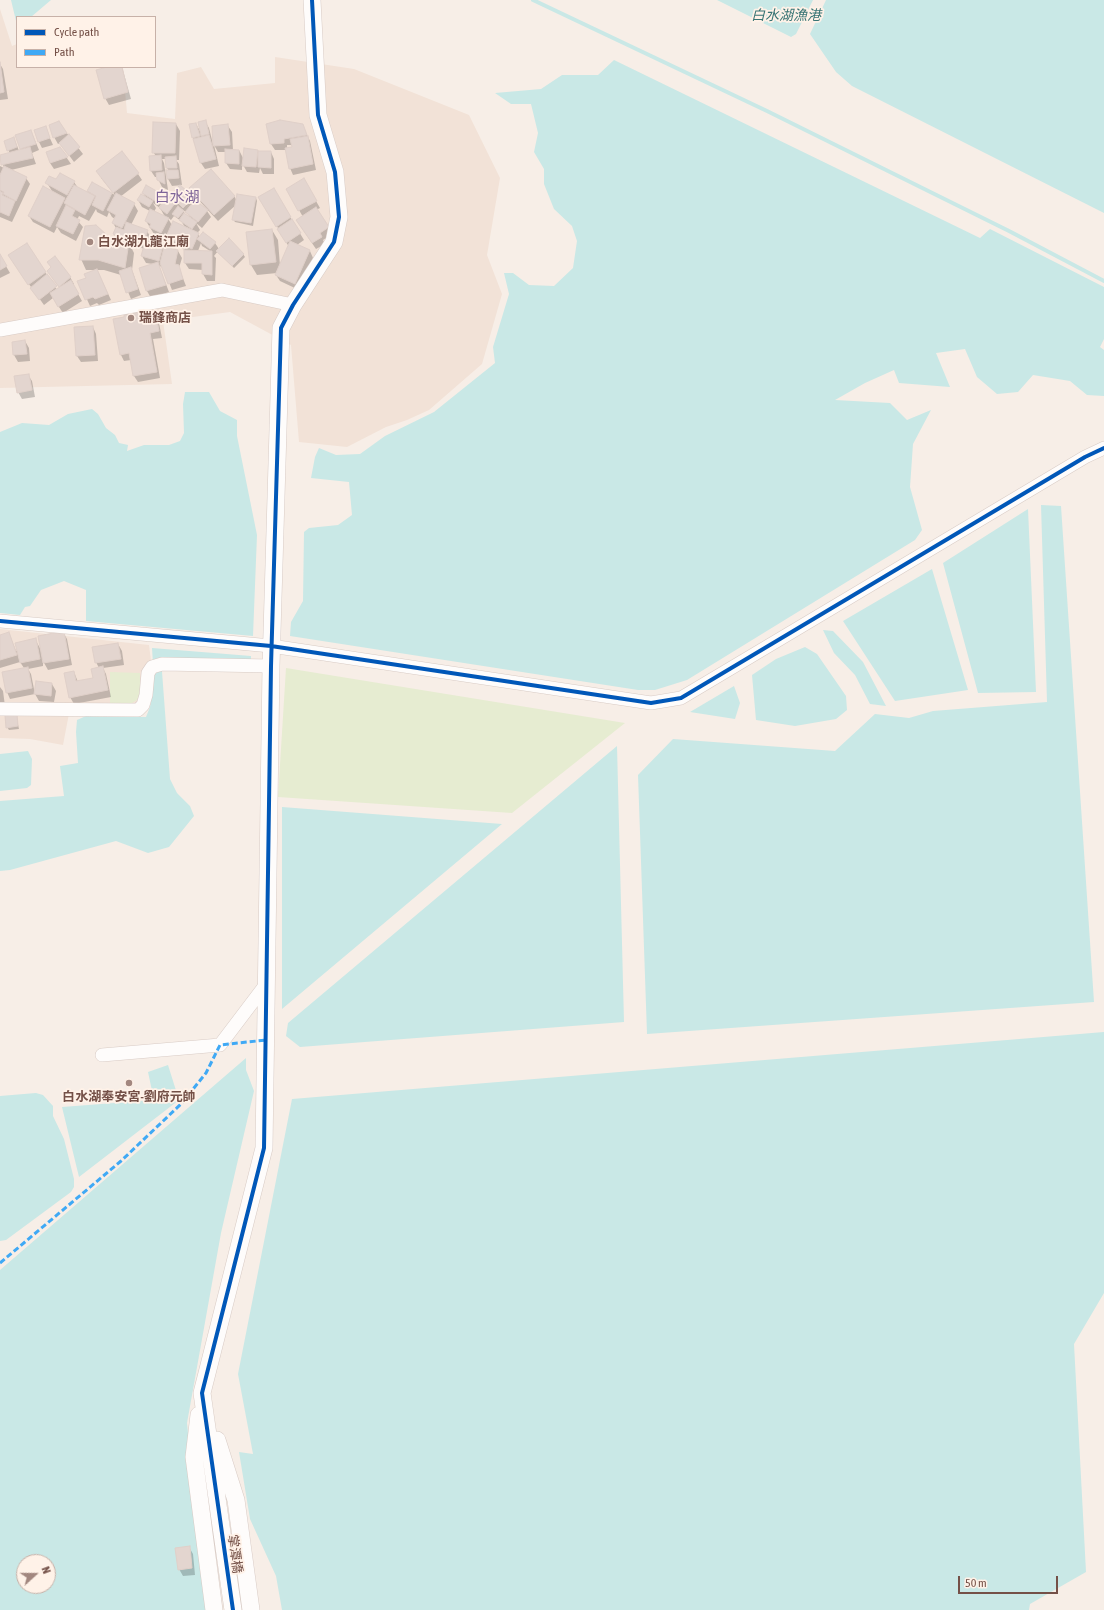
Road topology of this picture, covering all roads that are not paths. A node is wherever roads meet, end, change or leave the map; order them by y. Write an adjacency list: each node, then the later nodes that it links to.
1 (312, 0): 2 (street)
2 (293, 305): 3 (street); 6 (street)
3 (0, 330)
4 (1104, 448): 6 (street)
5 (0, 621): 6 (street)
6 (271, 646): 7 (street)
7 (271, 666): 8 (street); 9 (street)
8 (0, 709)
9 (267, 983): 10 (street); 11 (street)
10 (102, 1055)
11 (202, 1393): 12 (street); 13 (street, 掌潭橋); 14 (street)
12 (214, 1610)
13 (233, 1610)
14 (252, 1610)

